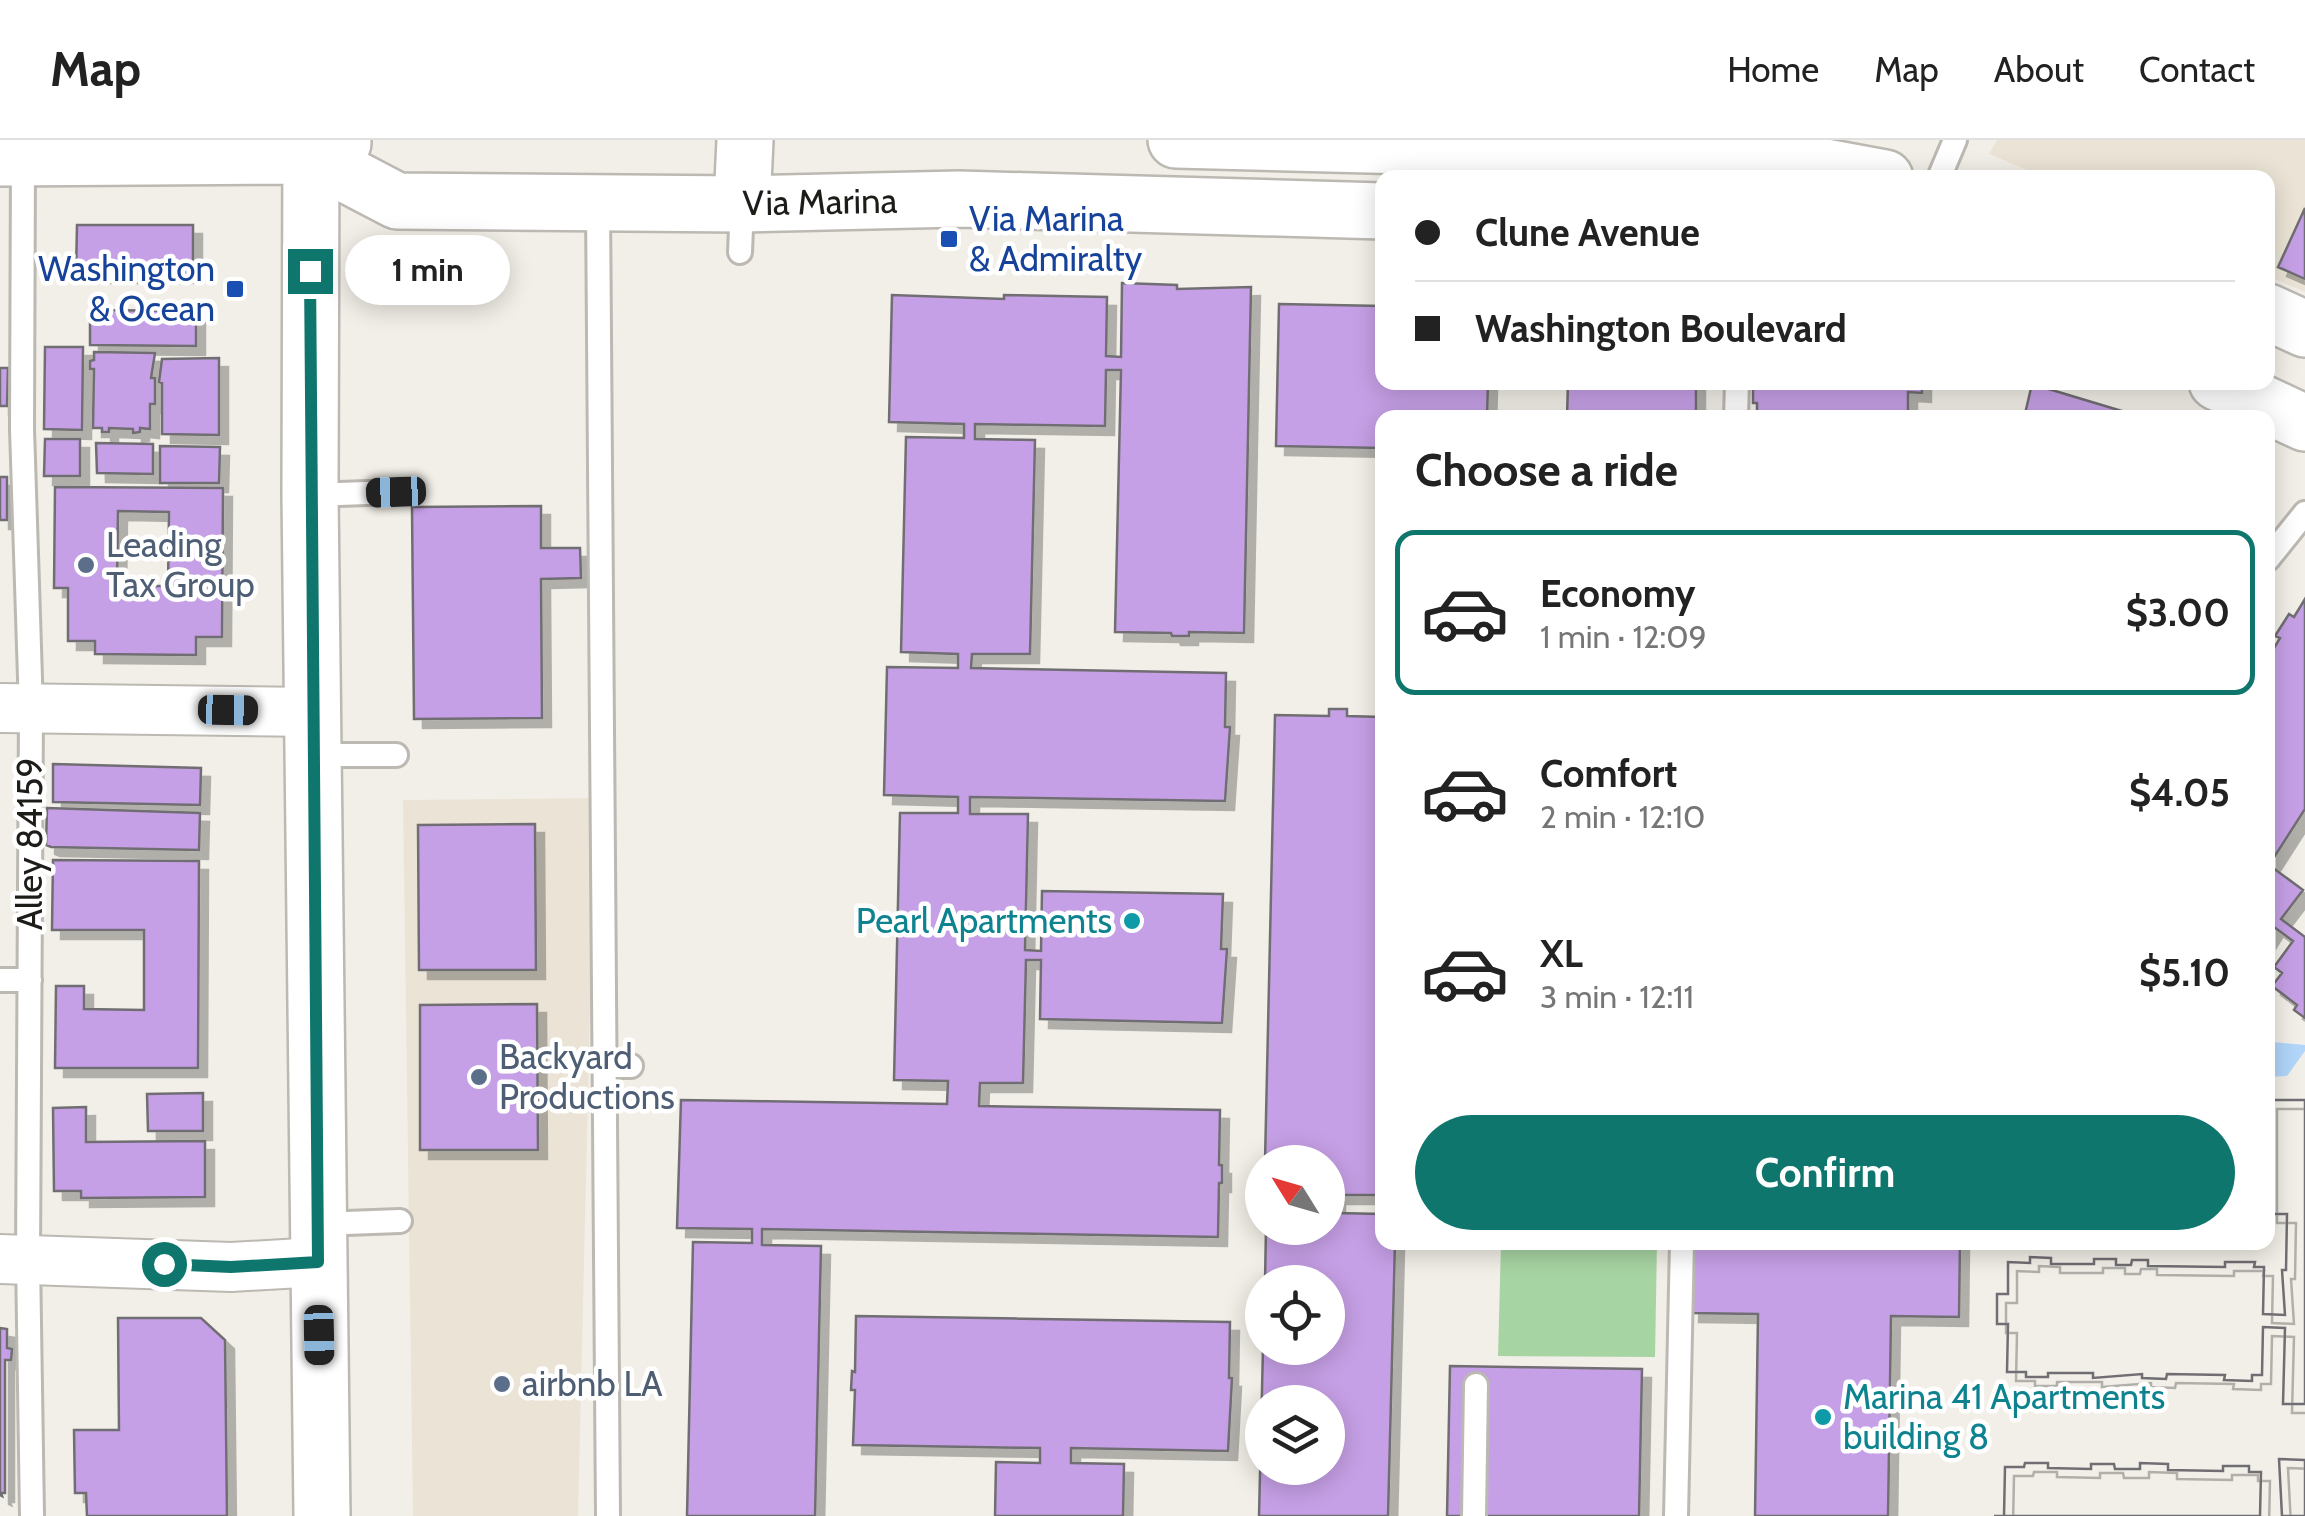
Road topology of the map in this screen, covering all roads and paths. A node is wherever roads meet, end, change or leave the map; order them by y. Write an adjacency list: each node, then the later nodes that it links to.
1 (745, 140): 13 (street)
2 (1176, 140): 4 (street)
3 (1955, 140): 9 (lane)
4 (1285, 142): 6 (street); 11 (street)
5 (324, 145): 7 (street); 10 (street, Via Marina); 22 (street)
6 (1745, 147): 8 (street)
7 (15, 152): 20 (lane, Alley 84159)
8 (1848, 170)
9 (1942, 170)
10 (598, 204): 13 (street, Via Marina); 30 (lane)
11 (1284, 209): 12 (street, Via Marina); 13 (street, Via Marina)
12 (1375, 211)
13 (741, 228)
14 (2275, 315): 15 (street)
15 (2305, 329)
16 (2235, 399): 17 (street)
17 (2267, 410)
18 (2275, 413): 19 (street)
19 (2305, 423)
20 (11, 429): 25 (lane, Alley 84159)
21 (396, 492): 22 (lane)
22 (310, 495): 26 (street)
23 (2305, 514): 24 (lane)
24 (2275, 550)
25 (15, 708): 26 (street); 29 (lane, Alley 84159)
26 (314, 733): 27 (lane); 33 (street)
27 (396, 756)
28 (0, 980): 29 (lane)
29 (30, 980): 35 (lane, Alley 84159)
30 (605, 1066): 31 (lane); 39 (lane)
31 (630, 1066)
32 (400, 1221): 33 (lane)
33 (318, 1243): 35 (street); 38 (street)
34 (1682, 1250): 41 (lane)
35 (14, 1259): 37 (lane, Alley 84159)
36 (1476, 1385): 40 (lane)
37 (32, 1516)
38 (322, 1516)
39 (608, 1516)
40 (1474, 1516)
41 (1676, 1516)

